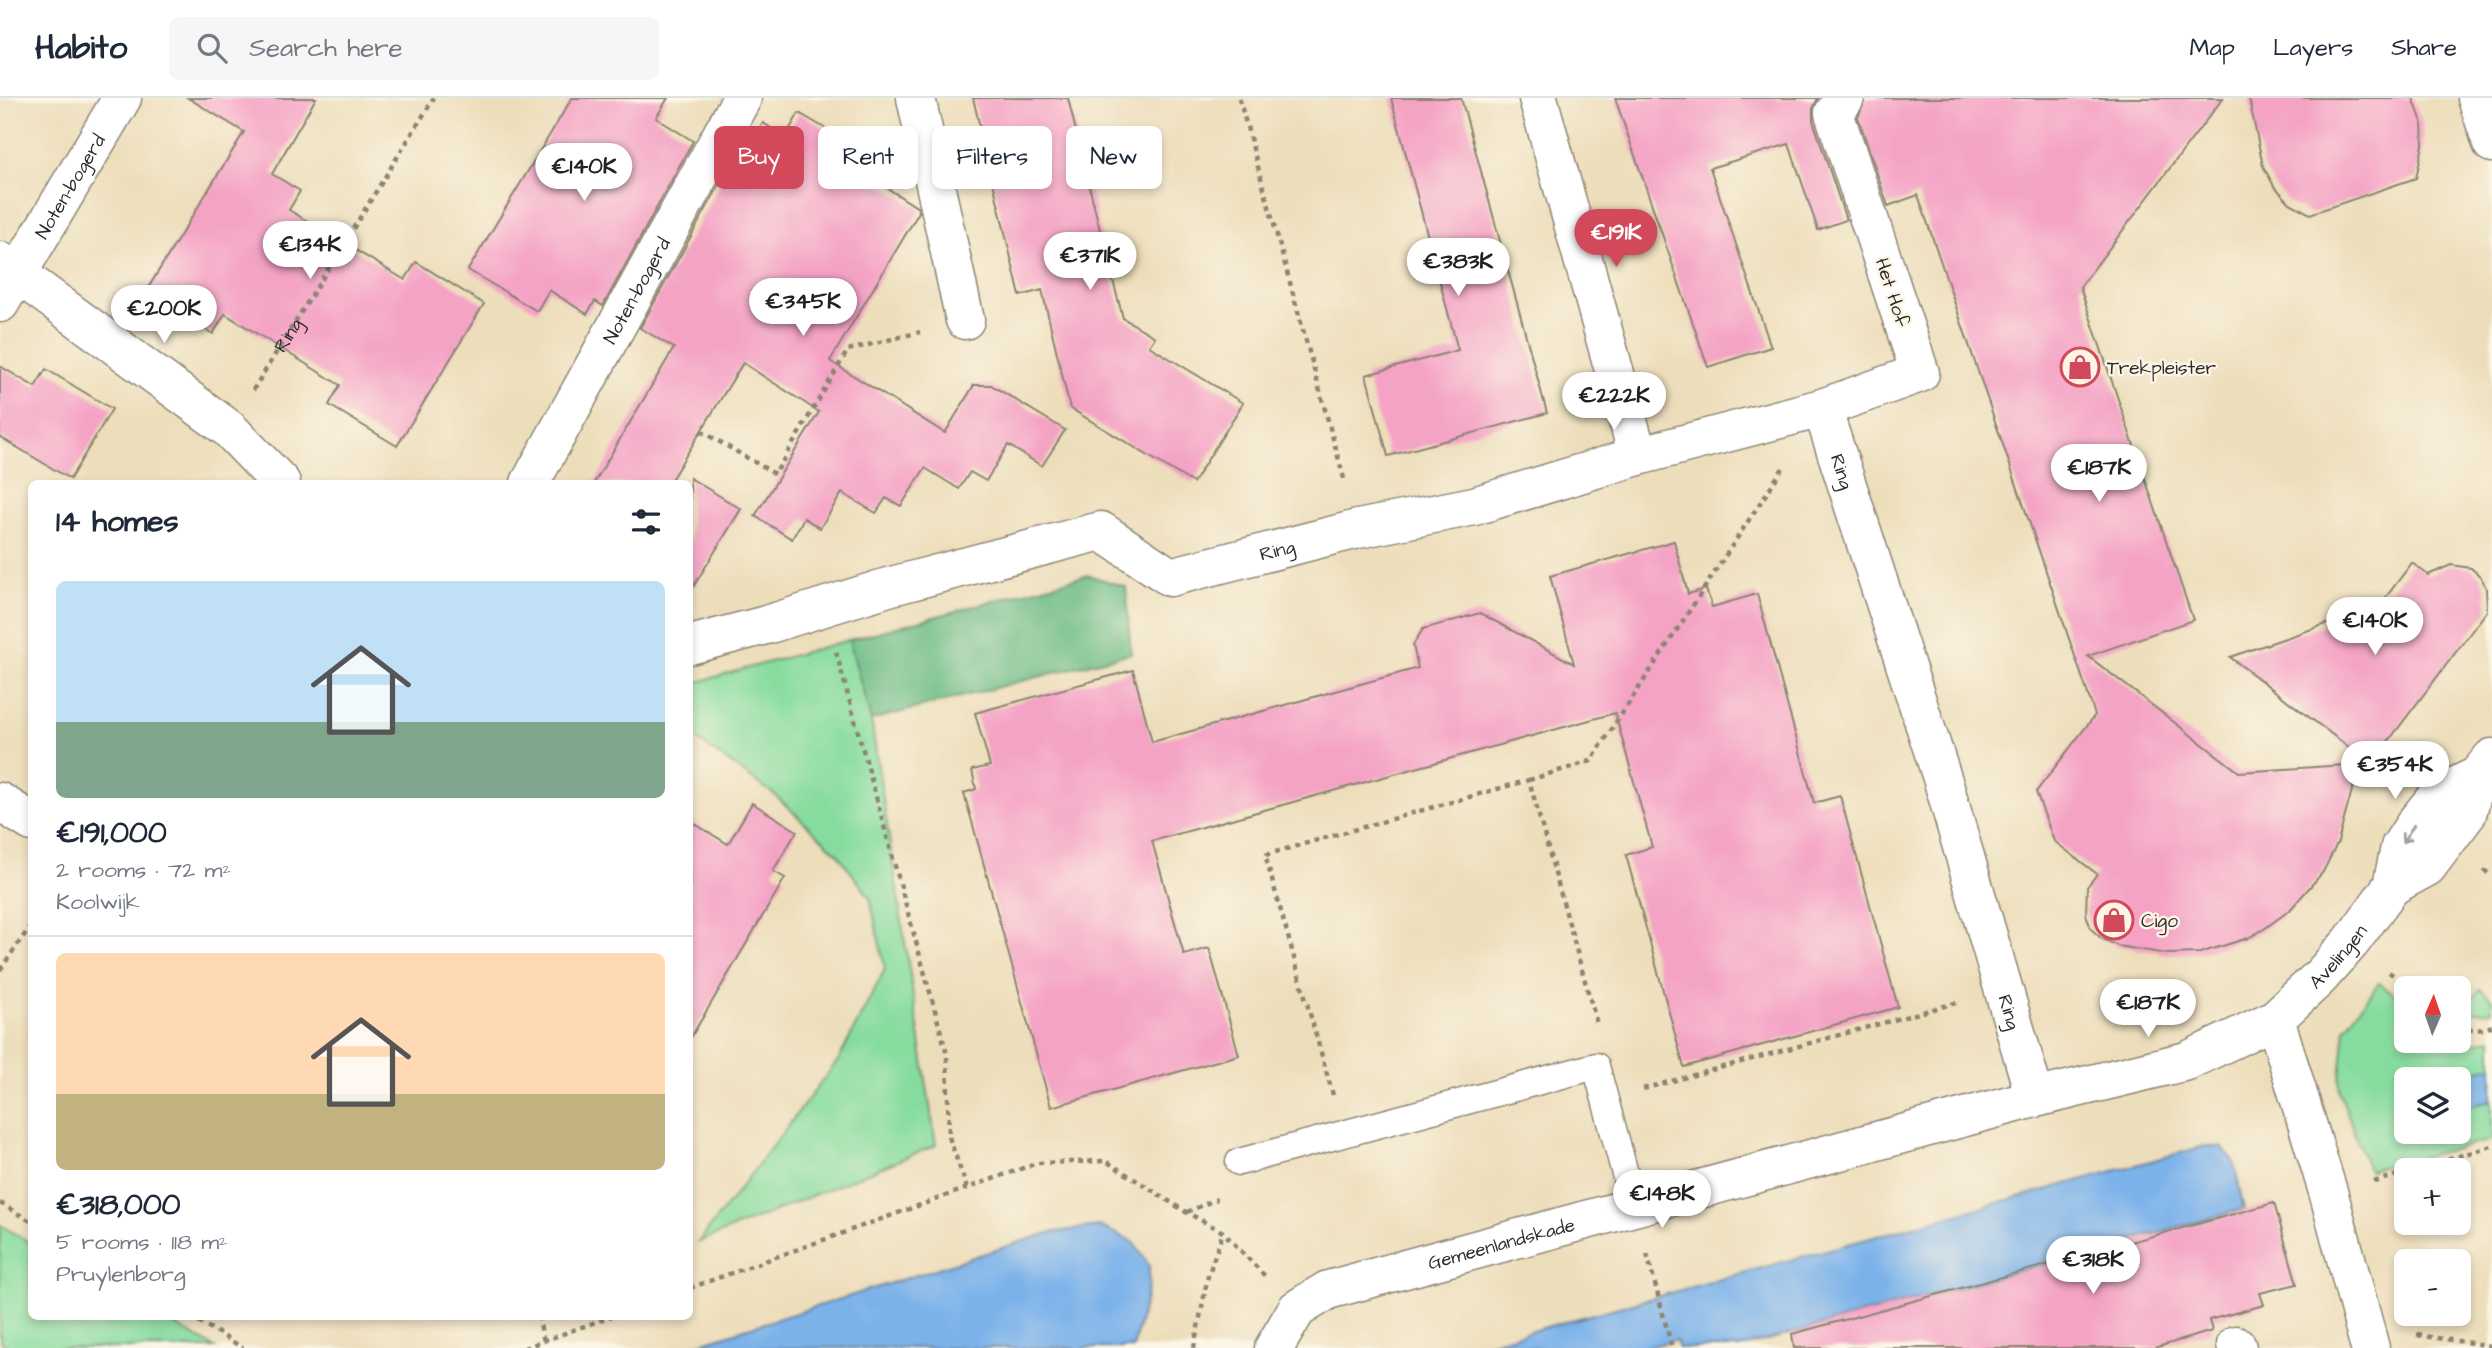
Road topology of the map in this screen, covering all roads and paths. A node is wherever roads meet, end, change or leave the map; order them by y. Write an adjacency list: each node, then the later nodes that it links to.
1 (122, 98): 10 (street, Noten-bogerd)
2 (434, 98): 13 (path, Ring)
3 (742, 98): 17 (street, Noten-bogerd)
4 (915, 98): 11 (street)
5 (1239, 98): 18 (path)
6 (1538, 98): 15 (street)
7 (2477, 98): 9 (street)
8 (1836, 103): 12 (street, Het Hof)
9 (2492, 144)
10 (6, 279): 13 (street)
11 (965, 320): 14 (path)
12 (1822, 408): 15 (street, Ring); 22 (path); 27 (street, Ring)
13 (229, 429): 16 (street)
14 (701, 431)
15 (1638, 456): 18 (street, Ring)
16 (278, 480)
17 (532, 480)
18 (1358, 529): 19 (street, Ring)
19 (824, 607): 20 (street, Ring); 38 (path)
20 (693, 644)
21 (2484, 767): 28 (street, Avelingen)
22 (1529, 780): 31 (path); 34 (path)
23 (0, 802): 24 (street)
24 (28, 820)
25 (28, 930): 26 (path)
26 (0, 970)
27 (2004, 990): 32 (street, Ring); 33 (path)
28 (2275, 1019): 32 (street); 57 (street)
29 (2492, 1026): 30 (path)
30 (2471, 1029)
31 (1596, 1066): 33 (lane); 34 (lane)
32 (2035, 1098): 40 (street, Gemeenlandskade)
33 (1605, 1099): 40 (lane)
34 (1344, 1134): 37 (lane)
35 (2492, 1146): 36 (path)
36 (2453, 1158)
37 (1239, 1162)
38 (967, 1188): 42 (path); 44 (path)
39 (0, 1203): 41 (path)
40 (1634, 1207): 45 (street, Gemeenlandskade)
41 (28, 1220)
42 (1223, 1231): 45 (path); 54 (path)
43 (1651, 1272): 56 (path)
44 (693, 1287)
45 (1297, 1309): 55 (street, Gemeenlandskade)
46 (197, 1320): 52 (path)
47 (539, 1320): 50 (path)
48 (601, 1320): 50 (path)
49 (2409, 1338): 51 (path)
50 (544, 1341): 53 (path)
51 (2492, 1346)
52 (243, 1348)
53 (524, 1348)
54 (1194, 1348)
55 (1275, 1348)
56 (1672, 1348)
57 (2370, 1348)

